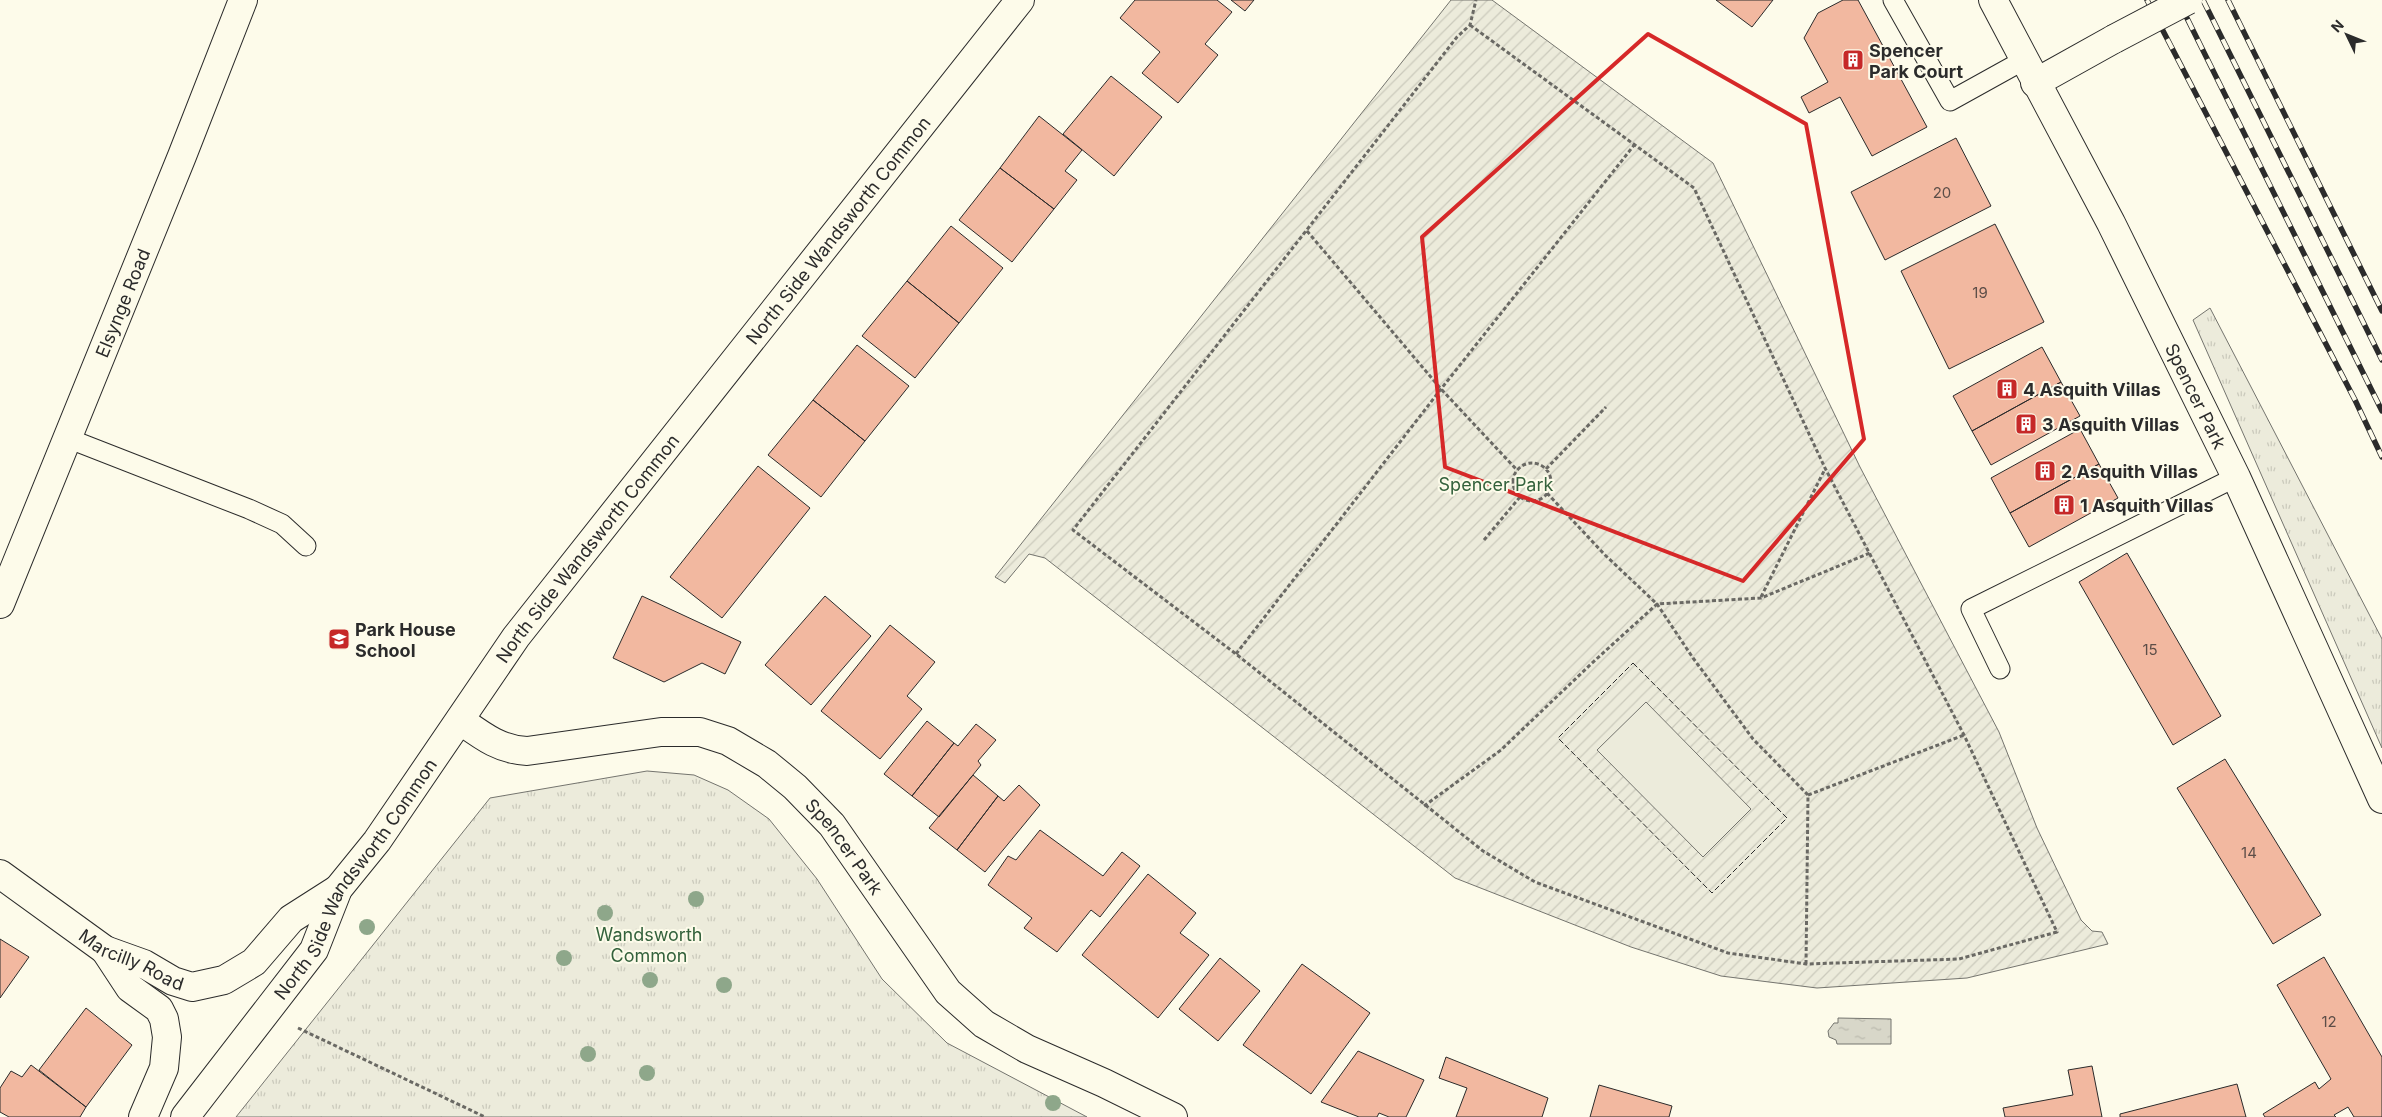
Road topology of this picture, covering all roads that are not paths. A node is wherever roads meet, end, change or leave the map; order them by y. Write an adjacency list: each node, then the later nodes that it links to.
1 (243, 0): 7 (main road, Elsynge Road)
2 (1020, 0): 12 (main road, North Side Wandsworth Common)
3 (1893, 0): 6 (lane)
4 (1993, 0): 6 (main road, Spencer Park)
5 (2188, 0): 6 (main road, bridge)
6 (2030, 72): 8 (main road, Spencer Park)
7 (67, 438): 9 (lane); 10 (main road, Elsynge Road)
8 (2236, 477): 11 (lane); 13 (main road, Spencer Park)
9 (306, 546)
10 (0, 604)
11 (2000, 669)
12 (460, 720): 15 (main road, North Side Wandsworth Common); 19 (main road, Spencer Park)
13 (2382, 799)
14 (0, 874): 16 (main road, Marcilly Road)
15 (338, 889): 16 (main road, Marcilly Road); 18 (main road, North Side Wandsworth Common)
16 (105, 950): 17 (main road)
17 (143, 1117)
18 (185, 1117)
19 (1173, 1117)

